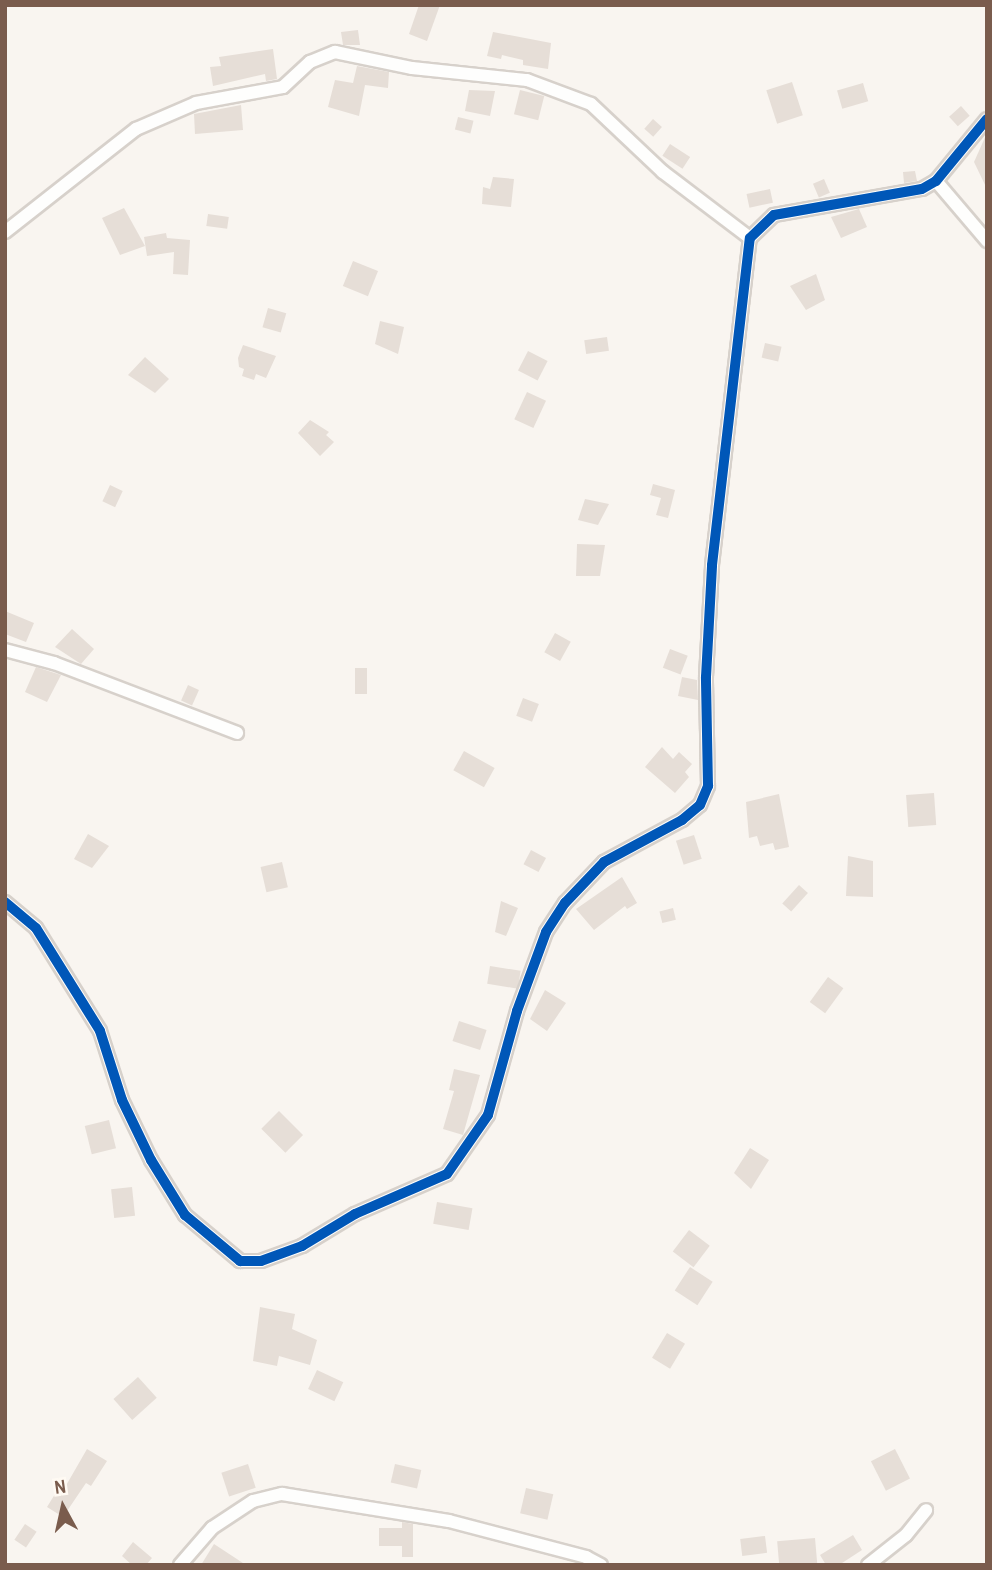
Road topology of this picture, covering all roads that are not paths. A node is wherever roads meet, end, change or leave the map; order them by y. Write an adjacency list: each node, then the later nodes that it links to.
1 (987, 119): 2 (street)
2 (936, 181): 4 (street); 5 (street)
3 (5, 232): 4 (street)
4 (750, 238): 8 (street)
5 (987, 241)
6 (5, 650): 7 (street)
7 (237, 733)
8 (5, 902)
9 (926, 1510): 12 (street)
10 (180, 1565): 11 (street)
11 (601, 1565)
12 (869, 1565)

